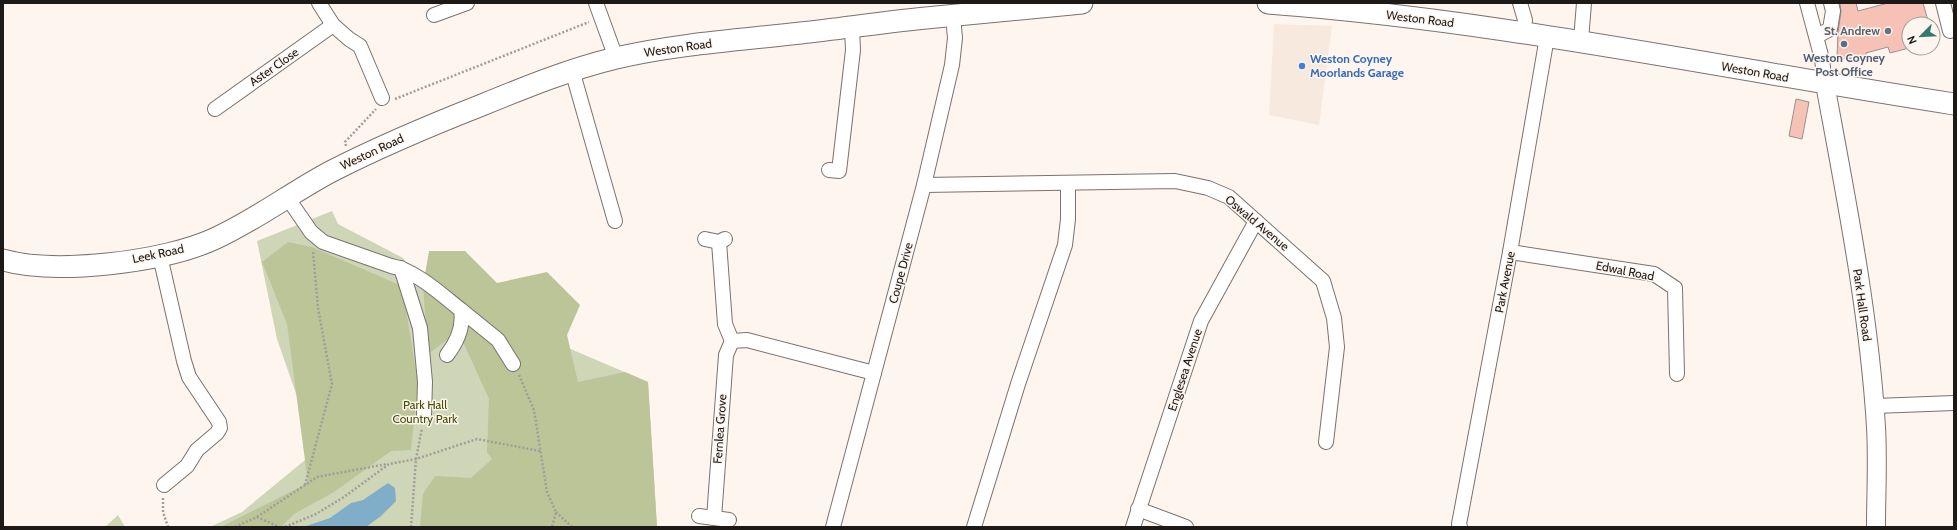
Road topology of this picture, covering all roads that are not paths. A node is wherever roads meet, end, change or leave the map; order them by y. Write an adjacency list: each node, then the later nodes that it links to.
1 (319, 3): 15 (street)
2 (467, 3): 12 (street)
3 (596, 3): 22 (street)
4 (1082, 3): 13 (highway, Weston Road)
5 (1268, 3): 11 (highway, Weston Road)
6 (1520, 3): 17 (street)
7 (1584, 3): 21 (street)
8 (1807, 3): 19 (street)
9 (1831, 3): 19 (street)
10 (1943, 3): 18 (street)
11 (1317, 5): 17 (highway, Weston Road)
12 (452, 6): 14 (street)
13 (941, 12): 16 (highway, Weston Road); 30 (street, Coupe Drive)
14 (434, 15)
15 (333, 25): 25 (street); 27 (street, Aster Close)
16 (852, 28): 22 (highway, Weston Road); 28 (street)
17 (1523, 32): 20 (highway, Weston Road)
18 (1950, 32)
19 (1817, 36): 24 (street)
20 (1547, 37): 21 (highway, Weston Road); 35 (street, Park Avenue)
21 (1580, 40): 24 (highway, Weston Road)
22 (616, 58): 23 (highway, Weston Road)
23 (572, 70): 31 (highway, Weston Road); 32 (street)
24 (1825, 84): 26 (highway, Weston Road); 46 (main road, Park Hall Road)
25 (380, 102)
26 (1954, 104)
27 (215, 109)
28 (828, 170)
29 (1068, 184): 30 (street, Oswald Avenue); 33 (street, Oswald Avenue); 55 (street)
30 (924, 185): 43 (street, Coupe Drive)
31 (292, 193): 36 (highway, Leek Road); 38 (street)
32 (615, 221)
33 (1256, 221): 48 (street, Oswald Avenue); 50 (street, Englesea Avenue)
34 (705, 240): 40 (street)
35 (1510, 252): 44 (street, Edwal Road); 58 (street, Park Avenue)
36 (160, 256): 37 (highway, Leek Road); 49 (street)
37 (3, 260)
38 (401, 268): 39 (street); 47 (street)
39 (461, 310): 41 (street); 42 (street)
40 (732, 341): 43 (street); 52 (street, Fernlea Grove)
41 (447, 354)
42 (512, 364)
43 (874, 373): 54 (street, Coupe Drive)
44 (1677, 374)
45 (1954, 403): 46 (street)
46 (1875, 406): 59 (main road, Park Hall Road)
47 (424, 415)
48 (1326, 442)
49 (164, 486)
50 (1138, 510): 56 (street, Englesea Avenue); 57 (street)
51 (699, 516): 52 (street)
52 (714, 518): 53 (street)
53 (729, 520)
54 (833, 527)
55 (974, 527)
56 (1133, 527)
57 (1186, 527)
58 (1460, 527)
59 (1876, 527)

